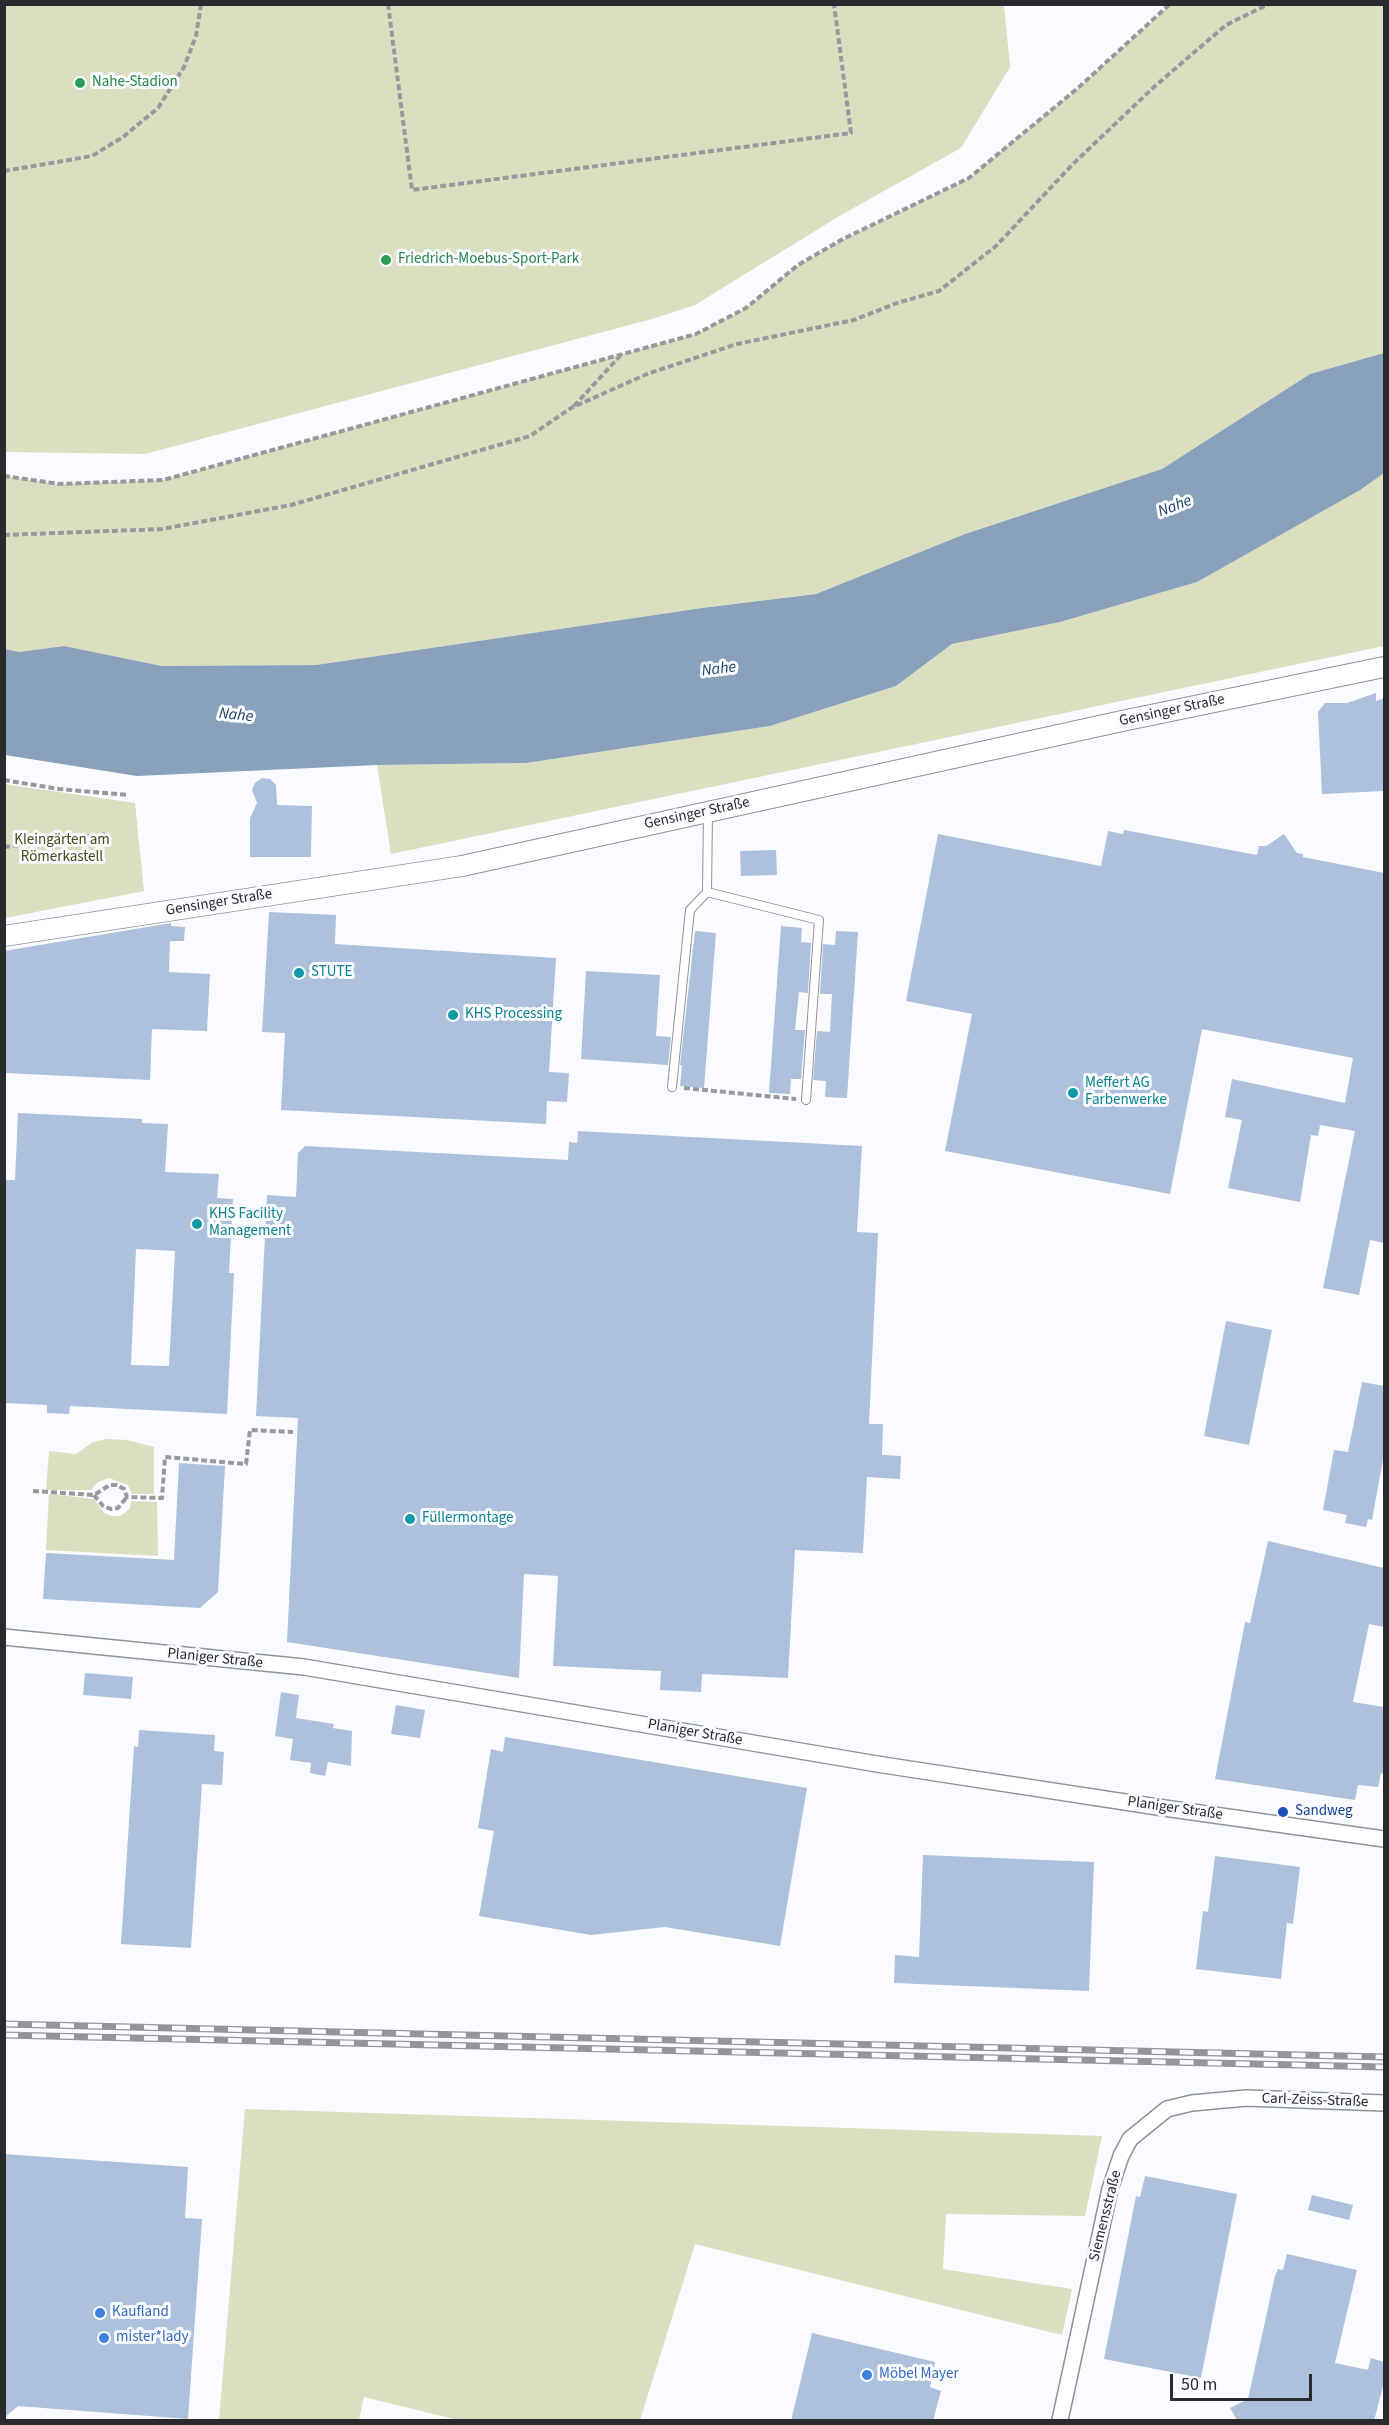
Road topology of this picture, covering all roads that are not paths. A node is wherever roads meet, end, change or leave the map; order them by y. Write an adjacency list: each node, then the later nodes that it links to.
1 (1384, 667): 2 (street, Gensinger Straße)
2 (708, 812): 3 (lane); 4 (street, Gensinger Straße)
3 (707, 892): 5 (lane); 6 (lane)
4 (4, 936)
5 (672, 1087)
6 (806, 1100)
7 (4, 1637): 8 (street, Planiger Straße)
8 (1384, 1839)
9 (1246, 2098): 10 (street, Carl-Zeiss-Straße); 11 (street, Siemensstraße)
10 (1384, 2103)
11 (1060, 2421)

